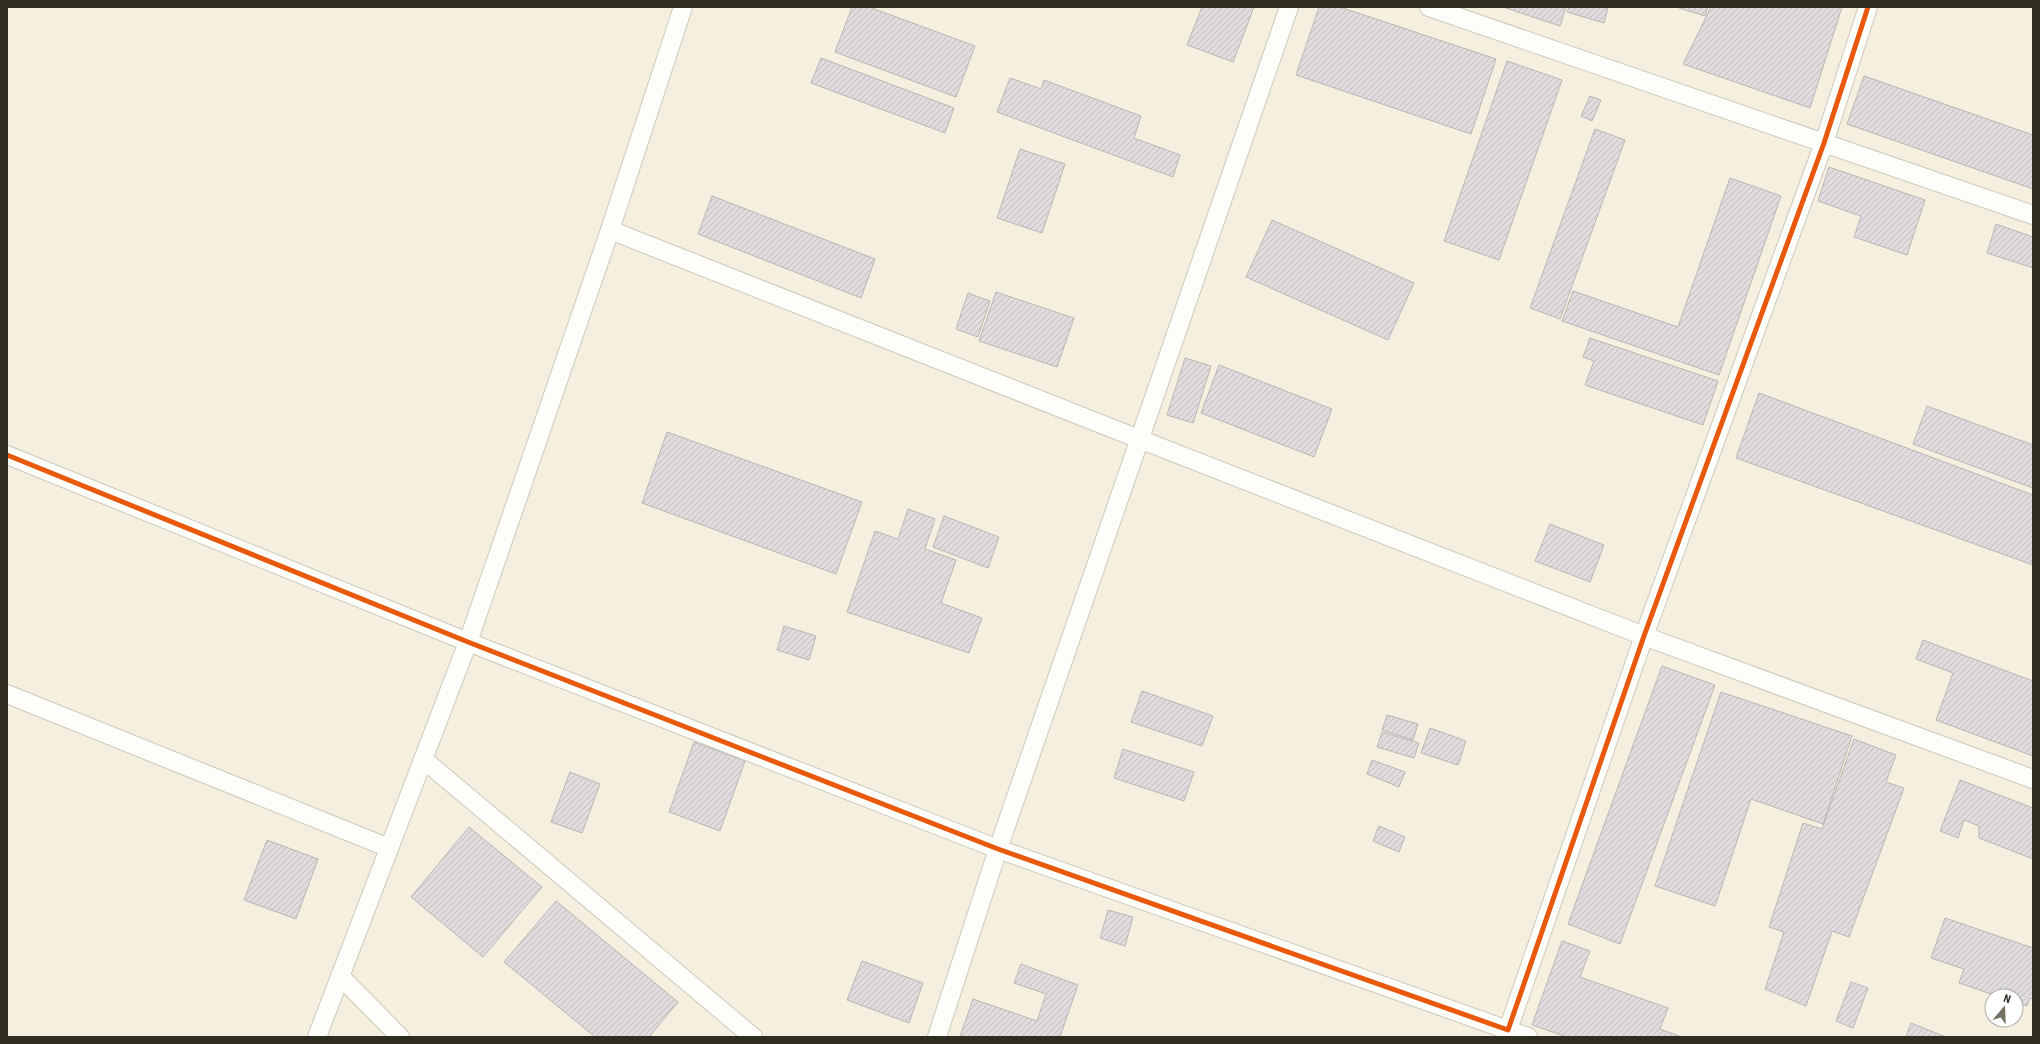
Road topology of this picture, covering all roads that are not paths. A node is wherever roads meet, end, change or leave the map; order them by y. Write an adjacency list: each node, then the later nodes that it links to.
1 (684, 7): 7 (street)
2 (1289, 7): 8 (street)
3 (1429, 7): 5 (street)
4 (1868, 7): 5 (street)
5 (1824, 143): 6 (street); 10 (street)
6 (2033, 215)
7 (610, 230): 8 (street); 11 (street)
8 (1138, 439): 10 (street); 16 (street)
9 (7, 455): 11 (street)
10 (1644, 636): 14 (street); 18 (street)
11 (468, 642): 13 (street); 16 (street)
12 (7, 694): 15 (street)
13 (423, 759): 15 (street); 21 (street)
14 (2033, 779)
15 (389, 848): 17 (street)
16 (998, 849): 18 (street); 22 (street)
17 (340, 976): 19 (street); 20 (street)
18 (1507, 1033): 23 (street)
19 (317, 1037)
20 (400, 1037)
21 (753, 1037)
22 (937, 1037)
23 (1528, 1037)

